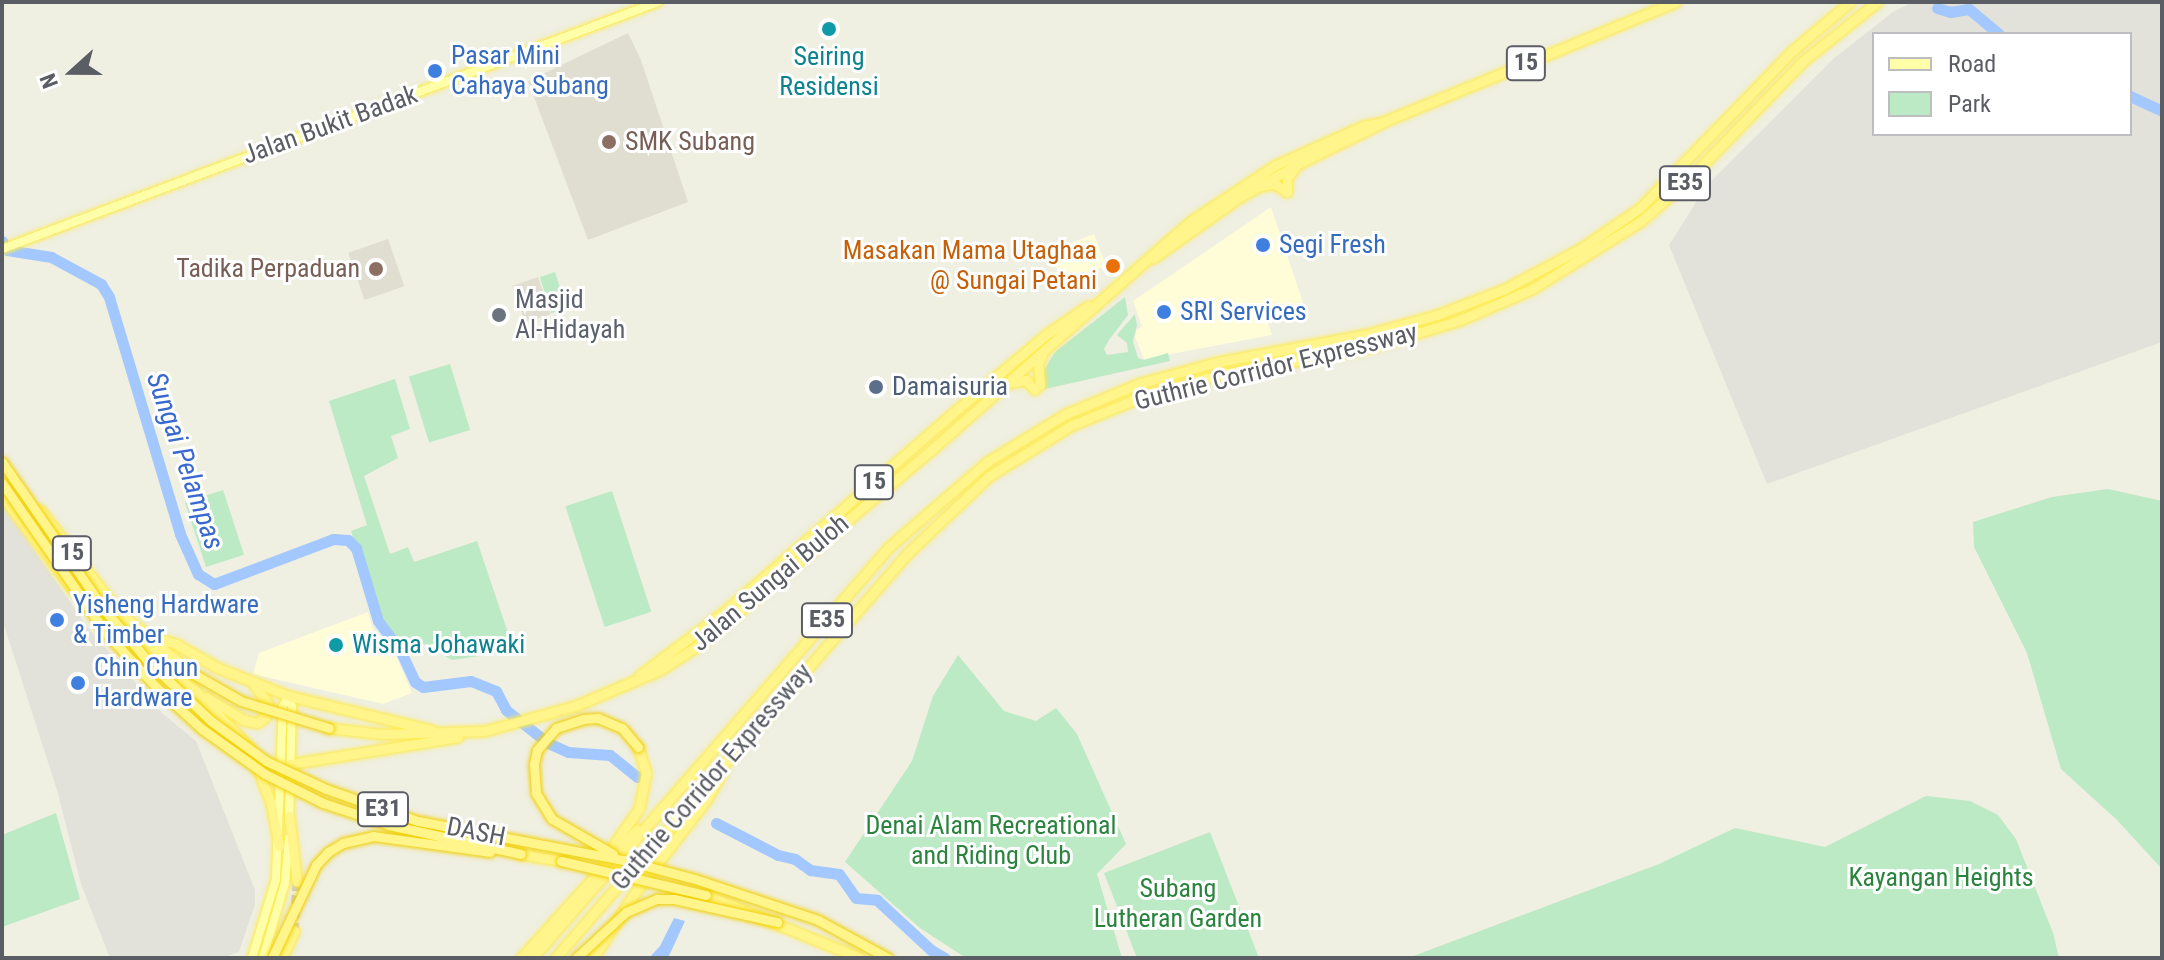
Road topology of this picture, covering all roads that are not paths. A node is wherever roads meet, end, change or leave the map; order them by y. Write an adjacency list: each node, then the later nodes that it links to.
1 (658, 2): 8 (main road, Jalan Bukit Badak)
2 (1675, 2): 5 (highway, Jalan Sungai Buloh / 15)
3 (1850, 2): 28 (highway, Guthrie Corridor Expressway / E35)
4 (1877, 2): 26 (highway, Guthrie Corridor Expressway / E35)
5 (1383, 122): 6 (highway, Jalan Sungai Buloh / 15); 9 (highway, Jalan Sungai Buloh / 15)
6 (1302, 162): 7 (highway, Jalan Sungai Buloh / 15); 7 (highway)
7 (1257, 186): 9 (highway, Jalan Sungai Buloh / 15)
8 (6, 247)
9 (1147, 261): 10 (highway, Jalan Sungai Buloh / 15)
10 (1123, 281): 11 (highway, Jalan Sungai Buloh / 15); 12 (highway, Jalan Sungai Buloh / 15)
11 (1047, 334): 13 (highway, Jalan Sungai Buloh / 15); 14 (highway)
12 (1043, 351): 14 (highway, Jalan Sungai Buloh / 15); 15 (highway)
13 (1012, 363): 14 (highway); 21 (highway, Jalan Sungai Buloh / 15)
14 (1027, 365): 15 (highway, Jalan Sungai Buloh / 15)
15 (1010, 383): 21 (highway, Jalan Sungai Buloh / 15)
16 (2, 460): 19 (highway, Jalan Sungai Buloh / 15); 32 (highway, DASH / E31, bridge)
17 (2, 483): 31 (highway, DASH / E31, bridge)
18 (2, 495): 19 (highway, Jalan Sungai Buloh / 15)
19 (149, 642): 20 (highway); 22 (highway); 25 (highway, Jalan Sungai Buloh / 15, bridge)
20 (248, 681): 22 (highway); 23 (highway)
21 (628, 685): 24 (highway, Jalan Sungai Buloh / 15)
22 (194, 689): 30 (highway)
23 (289, 696): 25 (highway); 27 (main road); 30 (main road)
24 (468, 732): 25 (highway, Jalan Sungai Buloh / 15); 27 (highway)
25 (447, 733)
26 (733, 752): 43 (highway, Guthrie Corridor Expressway / E35); 45 (highway)
27 (290, 764): 29 (main road)
28 (661, 810): 34 (highway); 42 (highway, Guthrie Corridor Expressway / E35)
29 (289, 816): 33 (highway); 38 (main road)
30 (279, 846): 37 (main road)
31 (521, 854): 35 (highway, DASH / E31, bridge); 39 (highway, bridge)
32 (623, 860): 34 (highway, bridge); 47 (highway, DASH / E31, bridge)
33 (297, 882)
34 (581, 889): 41 (highway)
35 (777, 922): 44 (highway, bridge); 46 (highway, DASH / E31)
36 (294, 931): 40 (highway)
37 (252, 958)
38 (263, 958)
39 (272, 958)
40 (282, 958)
41 (521, 958)
42 (532, 958)
43 (555, 958)
44 (576, 958)
45 (593, 958)
46 (860, 958)
47 (888, 958)

